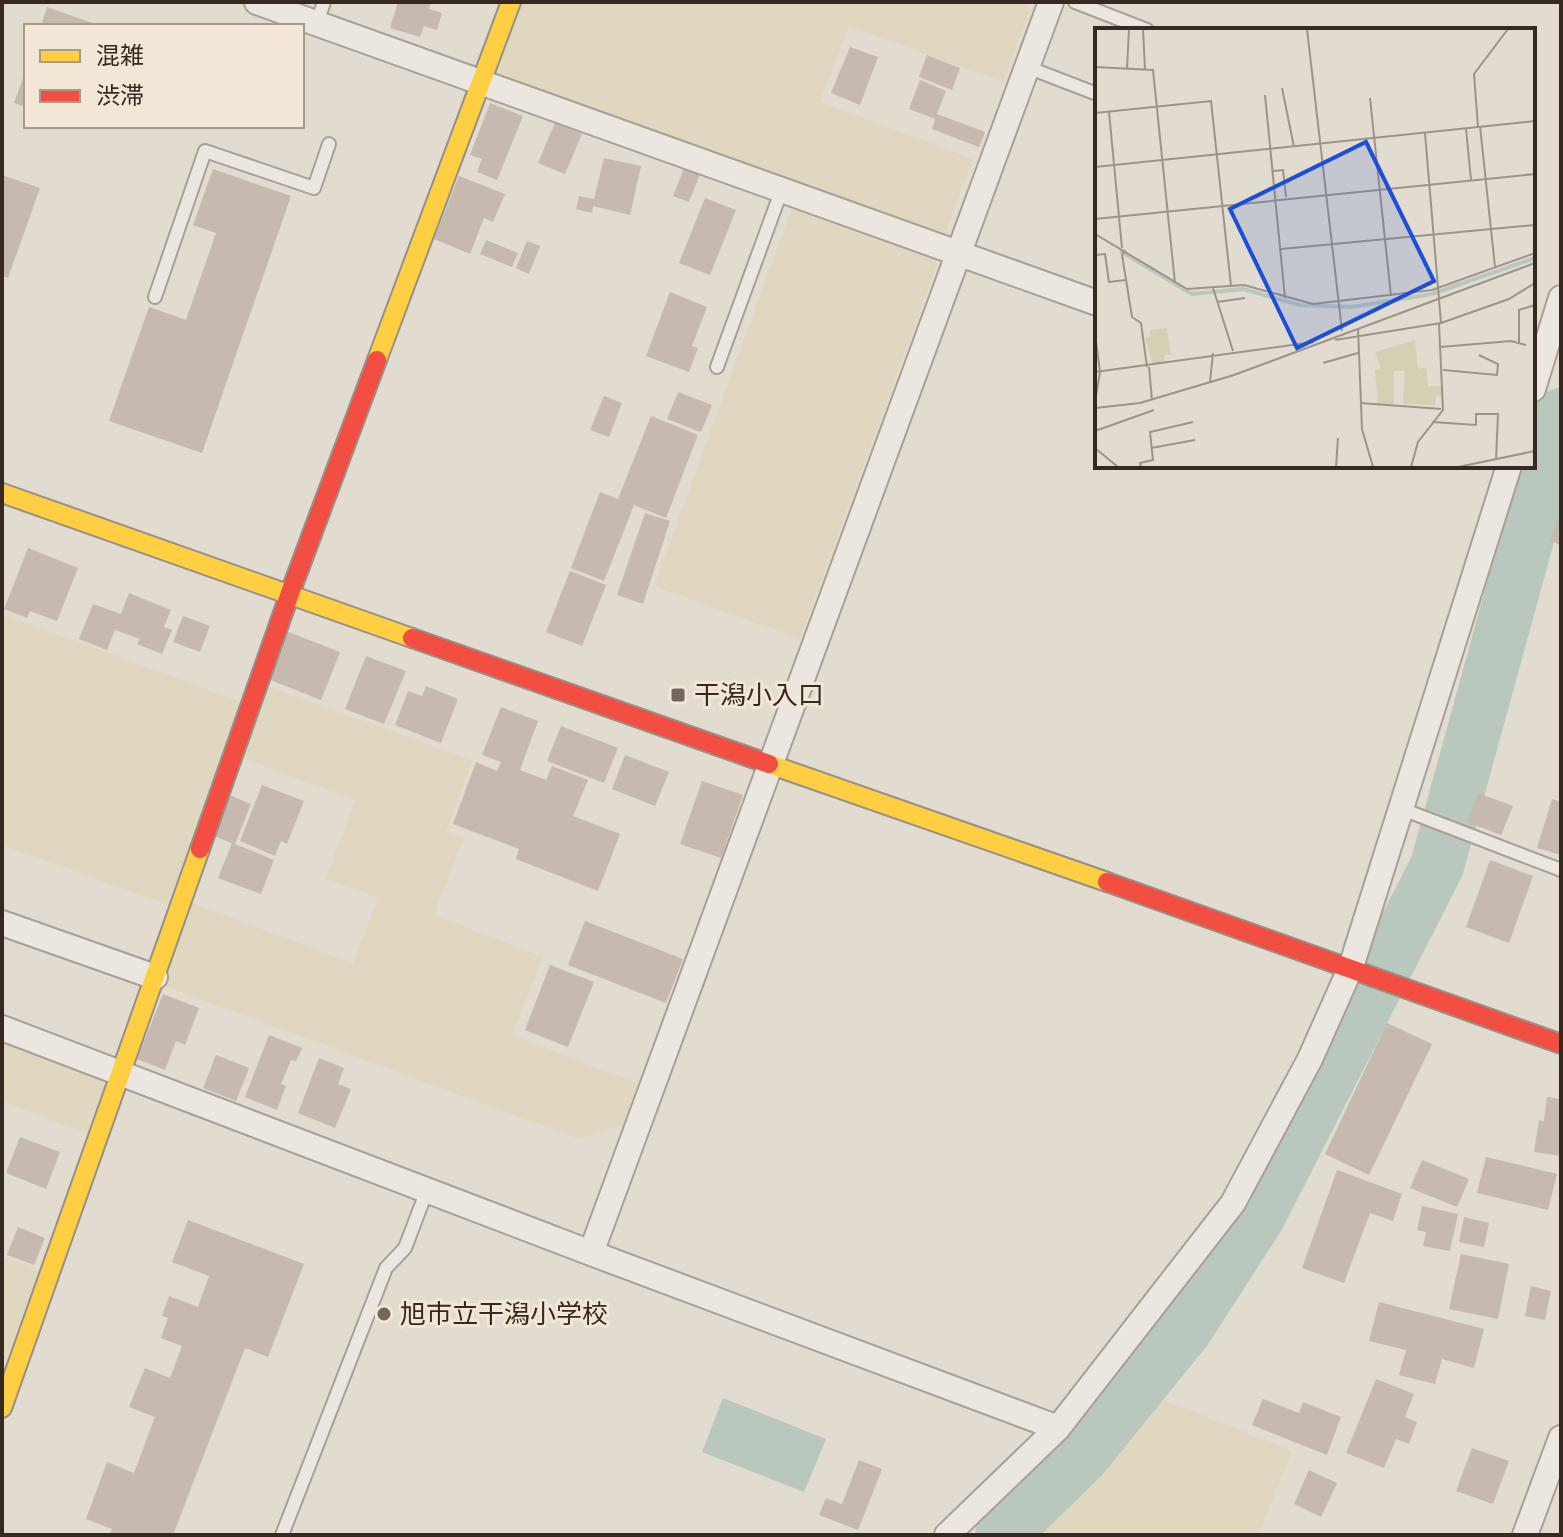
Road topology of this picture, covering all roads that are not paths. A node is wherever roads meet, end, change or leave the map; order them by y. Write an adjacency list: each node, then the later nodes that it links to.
1 (257, 2): 5 (street)
2 (511, 2): 8 (street)
3 (1051, 2): 7 (street)
4 (1075, 2): 6 (lane)
5 (321, 12): 8 (street)
6 (1142, 28)
7 (1027, 67): 9 (lane); 12 (street)
8 (481, 83): 11 (street); 20 (street)
9 (1095, 93)
10 (329, 144): 13 (lane)
11 (782, 189): 12 (street); 16 (lane)
12 (959, 252): 15 (street); 21 (street)
13 (155, 297)
14 (1561, 298): 17 (street)
15 (1095, 302)
16 (717, 367)
17 (1535, 382)
18 (1508, 468): 22 (street)
19 (2, 493): 20 (street)
20 (290, 593): 21 (street); 26 (street)
21 (771, 765): 25 (street); 31 (street)
22 (1402, 809): 23 (lane); 25 (street)
23 (1561, 870)
24 (2, 923): 26 (street)
25 (1351, 967): 28 (street); 33 (street)
26 (155, 977): 29 (street)
27 (2, 1028): 29 (street)
28 (1561, 1044)
29 (122, 1072): 30 (street); 32 (street)
30 (427, 1190): 31 (street); 35 (lane)
31 (591, 1253): 33 (street)
32 (2, 1408)
33 (1058, 1428): 36 (street)
34 (1561, 1438): 37 (street)
35 (282, 1535)
36 (947, 1535)
37 (1525, 1535)

